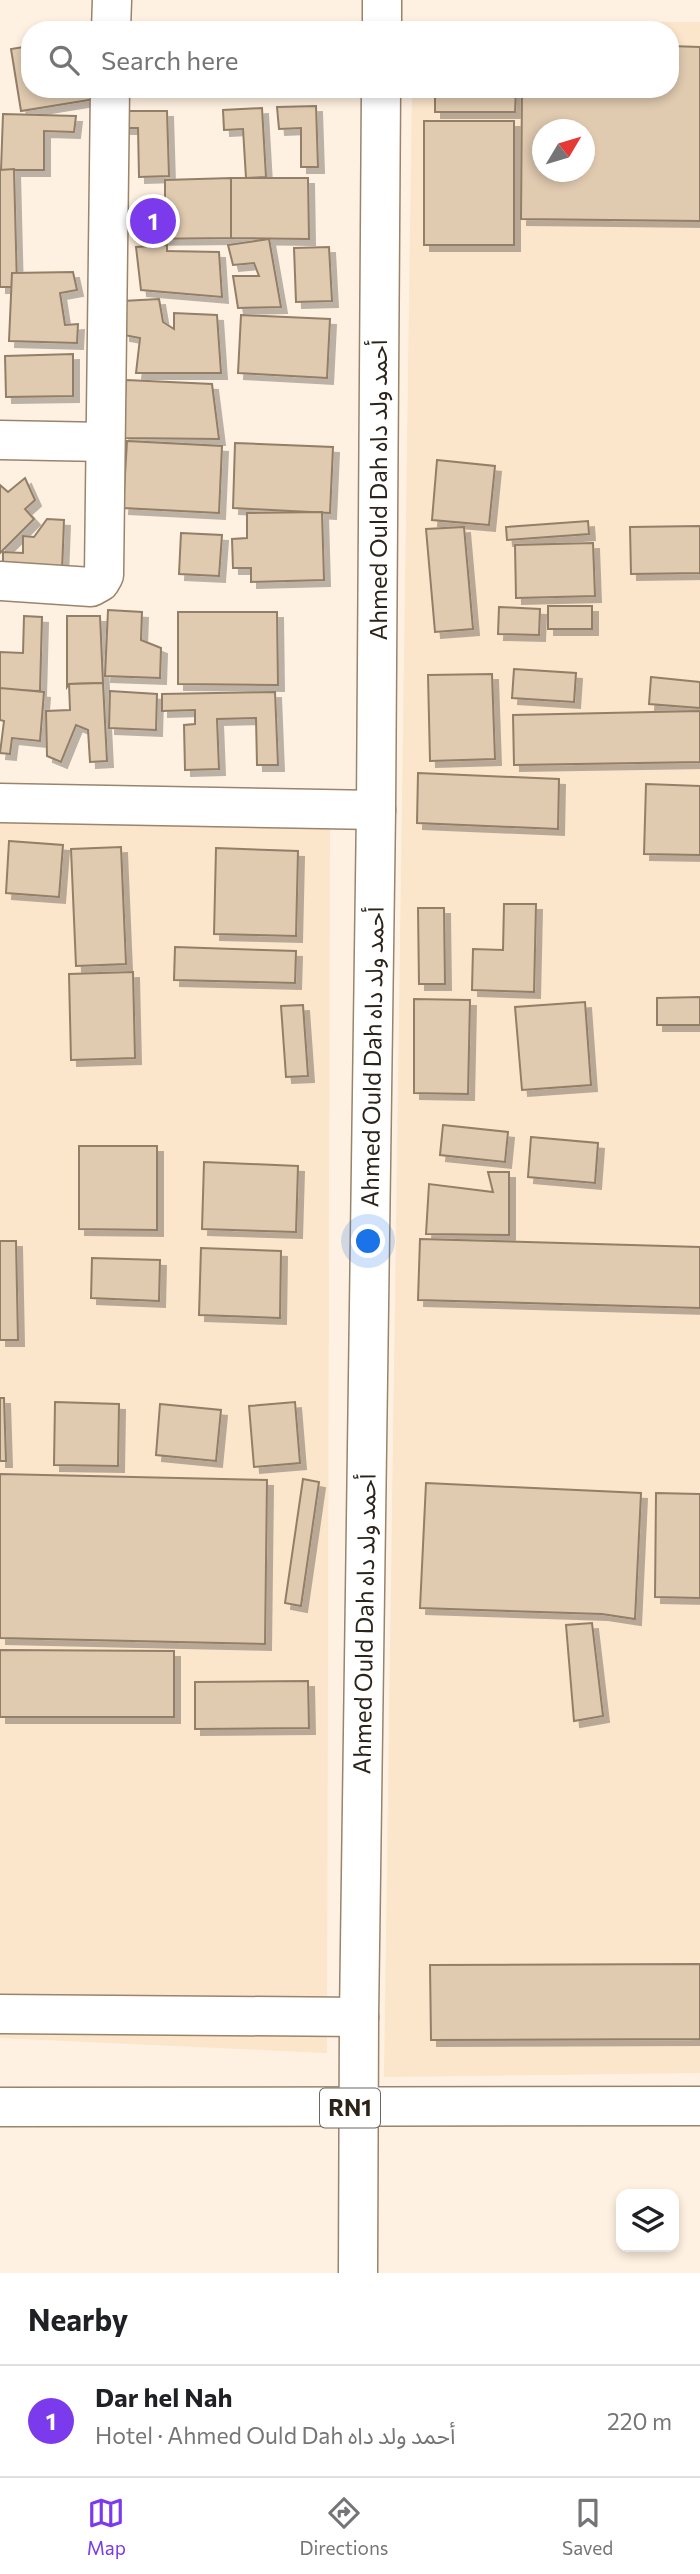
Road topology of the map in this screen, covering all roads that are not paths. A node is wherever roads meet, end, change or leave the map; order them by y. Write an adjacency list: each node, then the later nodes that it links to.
1 (112, 0): 3 (main road)
2 (382, 0): 4 (main road)
3 (111, 21)
4 (382, 21)
5 (110, 98): 8 (main road)
6 (381, 98): 11 (main road, Ahmed Ould Dah أحمد ولد داه)
7 (0, 440): 8 (main road)
8 (105, 442): 9 (main road)
9 (0, 581)
10 (0, 803): 11 (main road)
11 (376, 810): 13 (main road, Ahmed Ould Dah أحمد ولد داه)
12 (0, 2014): 13 (main road)
13 (359, 2017): 16 (main road, Ahmed Ould Dah أحمد ولد داه)
14 (700, 2106): 16 (main road, RN1)
15 (0, 2107): 16 (main road, RN1)
16 (358, 2108): 17 (main road, Ahmed Ould Dah أحمد ولد داه)
17 (358, 2273)

